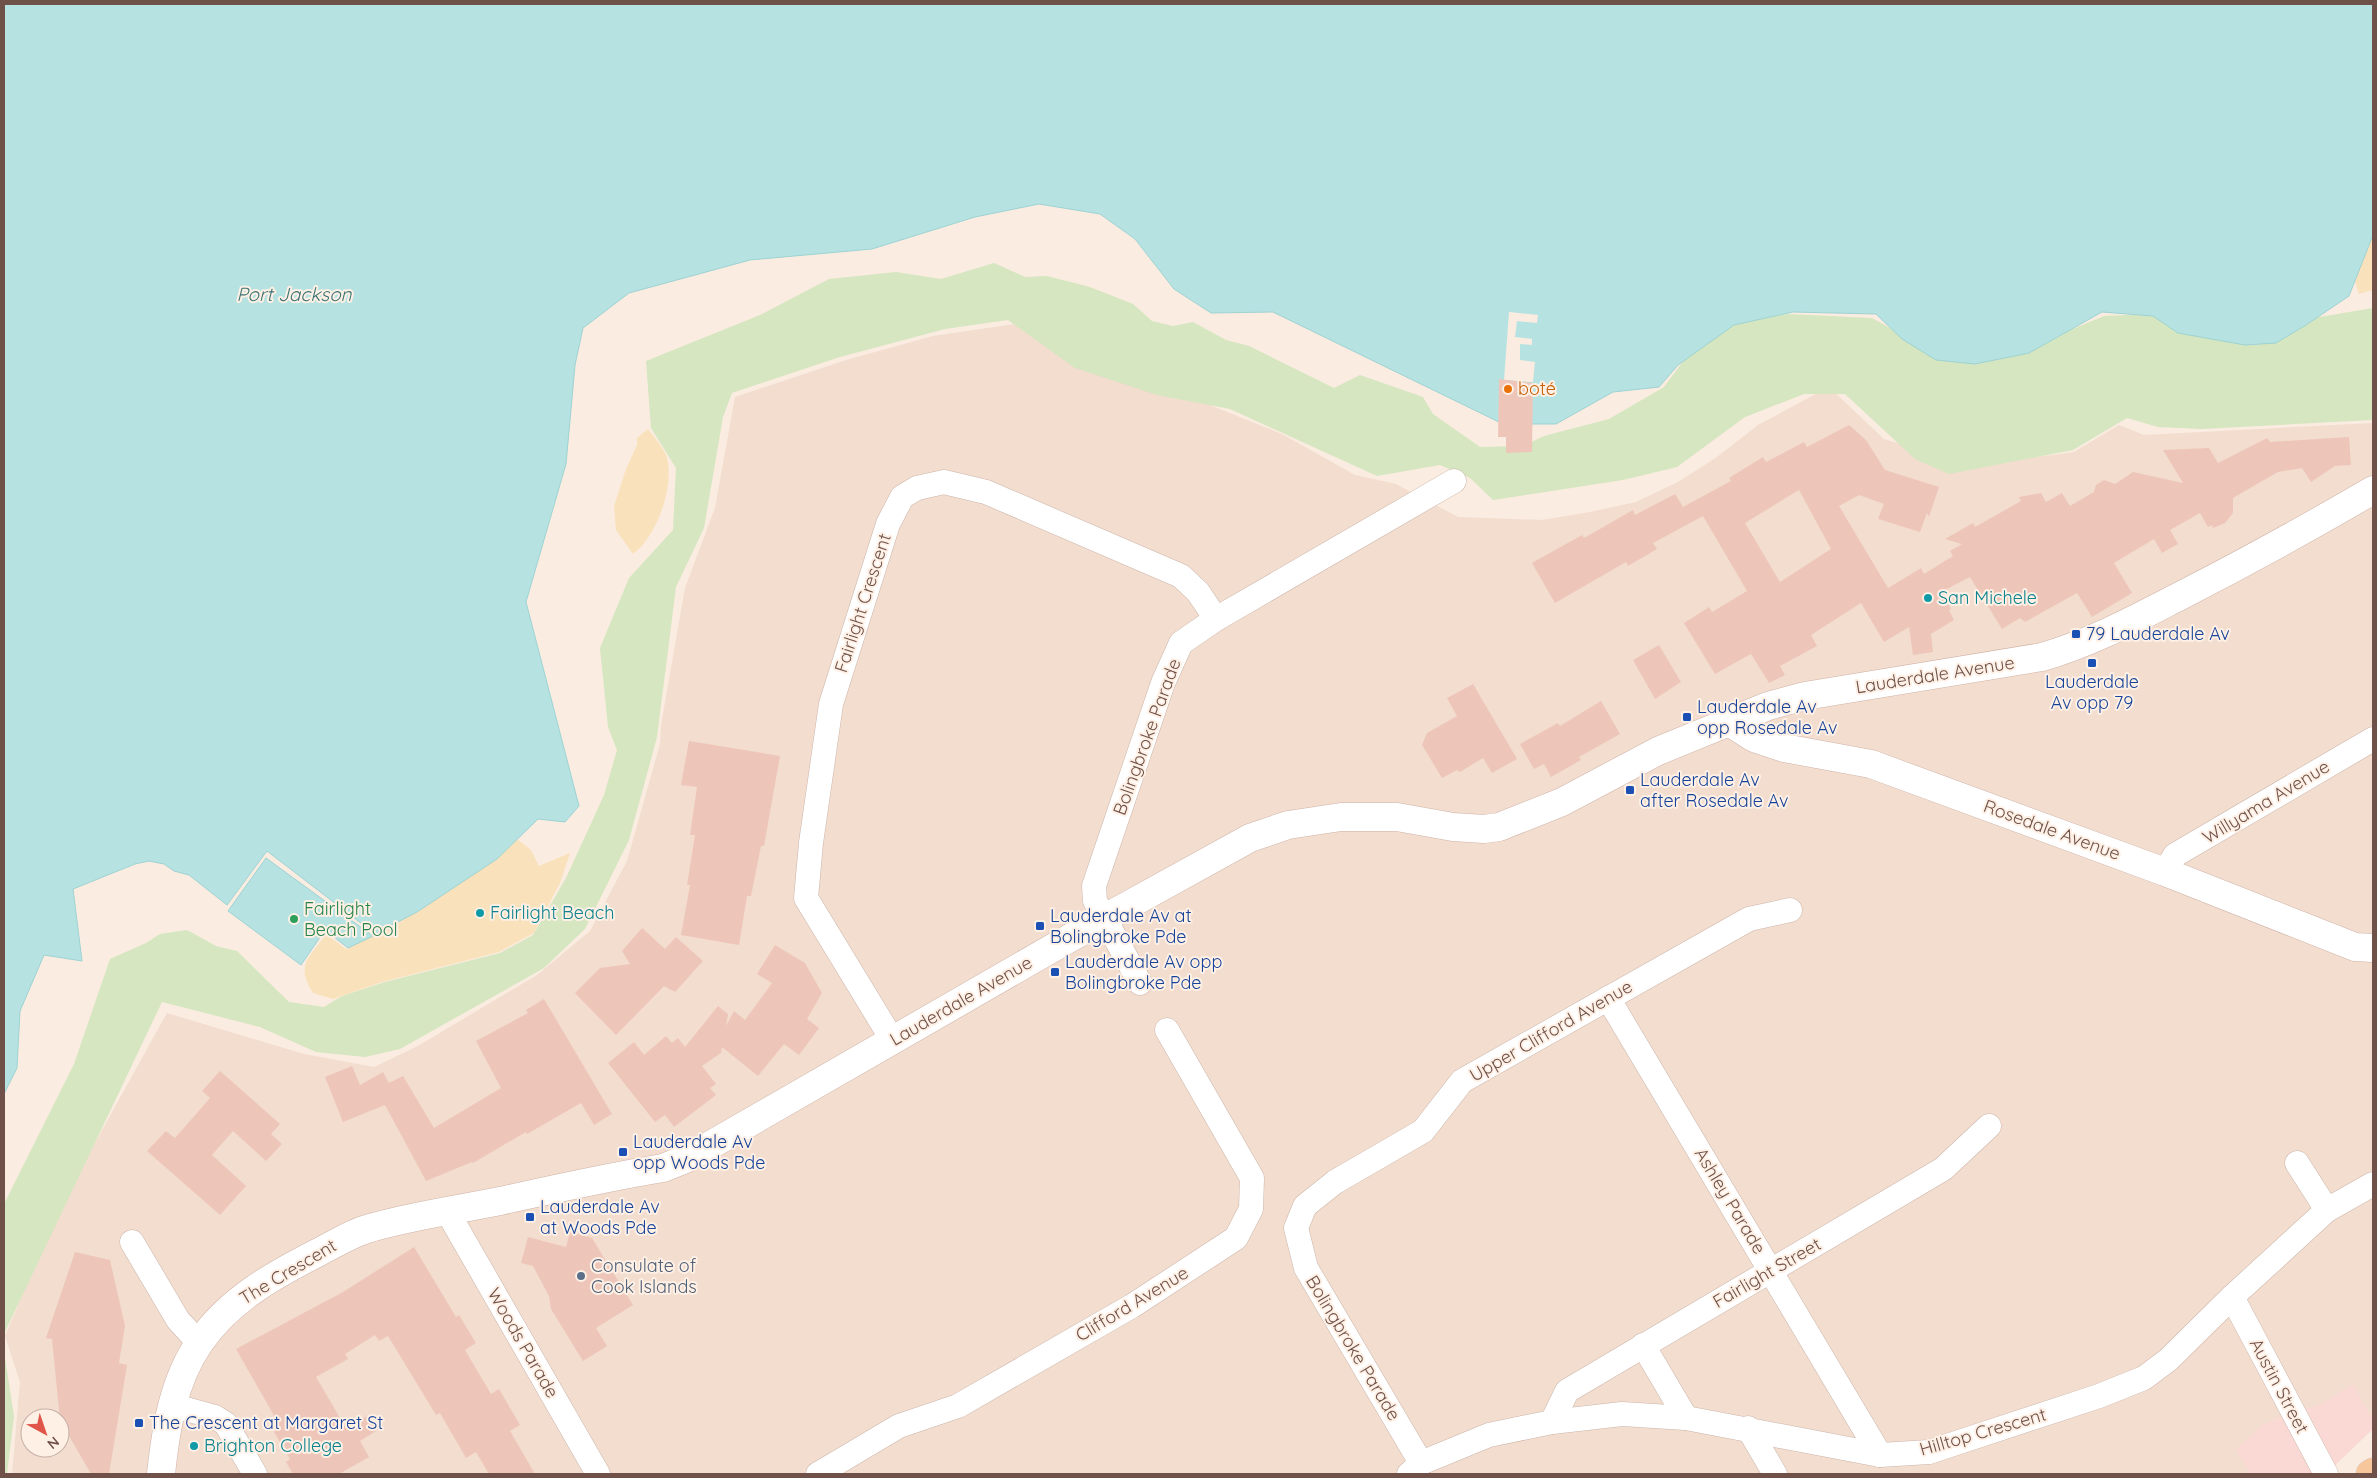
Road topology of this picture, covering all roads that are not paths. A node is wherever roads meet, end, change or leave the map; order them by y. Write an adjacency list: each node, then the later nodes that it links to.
1 (1454, 481): 3 (street, Bolingbroke Parade)
2 (2373, 490): 4 (main road, Lauderdale Avenue)
3 (1216, 619): 8 (street, Bolingbroke Parade); 13 (street, Fairlight Crescent)
4 (1729, 722): 6 (main road, Rosedale Avenue); 8 (main road, Lauderdale Avenue)
5 (2373, 739): 6 (street, Willyama Avenue)
6 (2165, 872): 9 (main road, Rosedale Avenue)
7 (1790, 910): 11 (street, Upper Clifford Avenue)
8 (1104, 919): 10 (street, Bolingbroke Parade); 13 (main road, Lauderdale Avenue)
9 (2373, 948)
10 (1140, 983)
11 (1608, 998): 20 (street, Upper Clifford Avenue); 22 (street, Ashley Parade)
12 (1167, 1030): 36 (street, Clifford Avenue)
13 (893, 1041): 17 (main road, Lauderdale Avenue)
14 (1989, 1126): 22 (street, Fairlight Street)
15 (2297, 1163): 18 (street)
16 (2373, 1184): 18 (street, Hilltop Crescent)
17 (498, 1201): 19 (main road, The Crescent)
18 (2328, 1210): 23 (street, Hilltop Crescent)
19 (447, 1211): 24 (main road, The Crescent); 35 (street, Woods Parade)
20 (1296, 1228): 31 (street, Bolingbroke Parade)
21 (132, 1242): 24 (street)
22 (1772, 1270): 25 (street, Fairlight Street); 30 (street, Ashley Parade)
23 (2232, 1297): 30 (street, Hilltop Crescent); 38 (street, Austin Street)
24 (199, 1343): 26 (main road, The Crescent)
25 (1643, 1345): 27 (street); 28 (street, Fairlight Street)
26 (171, 1405): 33 (main road, The Crescent); 34 (street)
27 (1686, 1418): 28 (street, Hilltop Crescent); 29 (street, Hilltop Crescent)
28 (1552, 1422): 31 (street, Hilltop Crescent)
29 (1748, 1428): 30 (street, Hilltop Crescent); 37 (street)
30 (1880, 1455)
31 (1415, 1469)
32 (2373, 1472): 39 (main road)
33 (161, 1474)
34 (255, 1474)
35 (598, 1474)
36 (818, 1474)
37 (1774, 1474)
38 (2326, 1474)
39 (2370, 1474)

